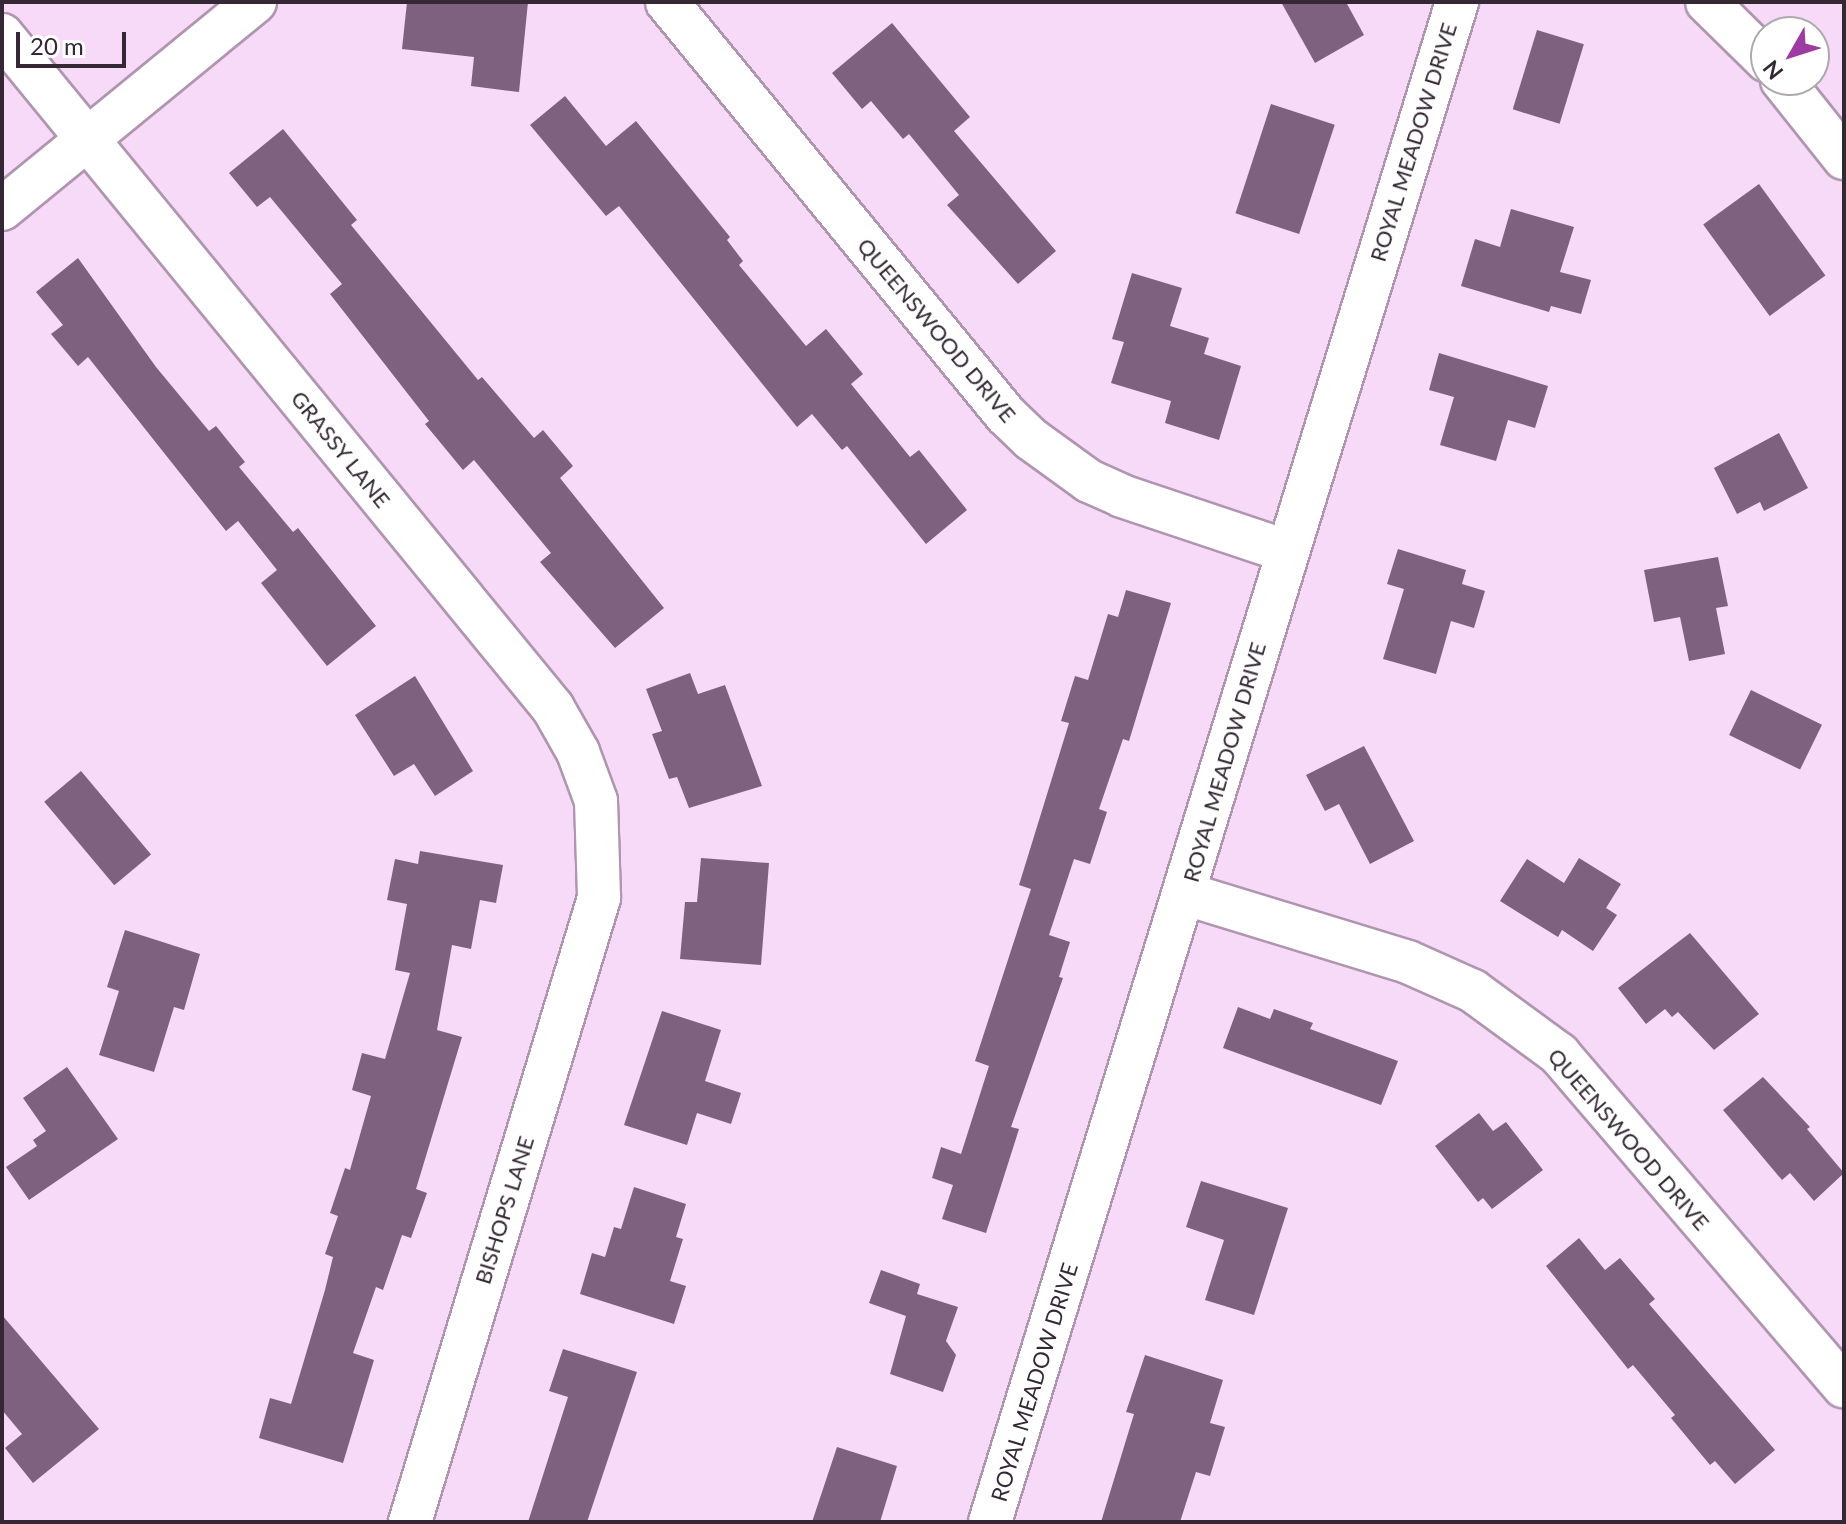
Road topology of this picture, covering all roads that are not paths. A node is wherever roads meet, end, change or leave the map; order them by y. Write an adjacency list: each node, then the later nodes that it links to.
1 (255, 2): 8 (street)
2 (667, 2): 11 (street, QUEENSWOOD DRIVE)
3 (1457, 2): 11 (street, ROYAL MEADOW DRIVE)
4 (1707, 2): 6 (street)
5 (2, 35): 8 (street, GRASSY LANE)
6 (1750, 44)
7 (1795, 96): 9 (street)
8 (87, 139): 10 (street); 13 (street, GRASSY LANE)
9 (1844, 158)
10 (2, 209)
11 (1286, 551): 12 (street, ROYAL MEADOW DRIVE)
12 (1186, 894): 14 (street, QUEENSWOOD DRIVE); 16 (street, ROYAL MEADOW DRIVE)
13 (599, 898): 15 (street, BISHOPS LANE)
14 (1844, 1387)
15 (410, 1522)
16 (990, 1522)

